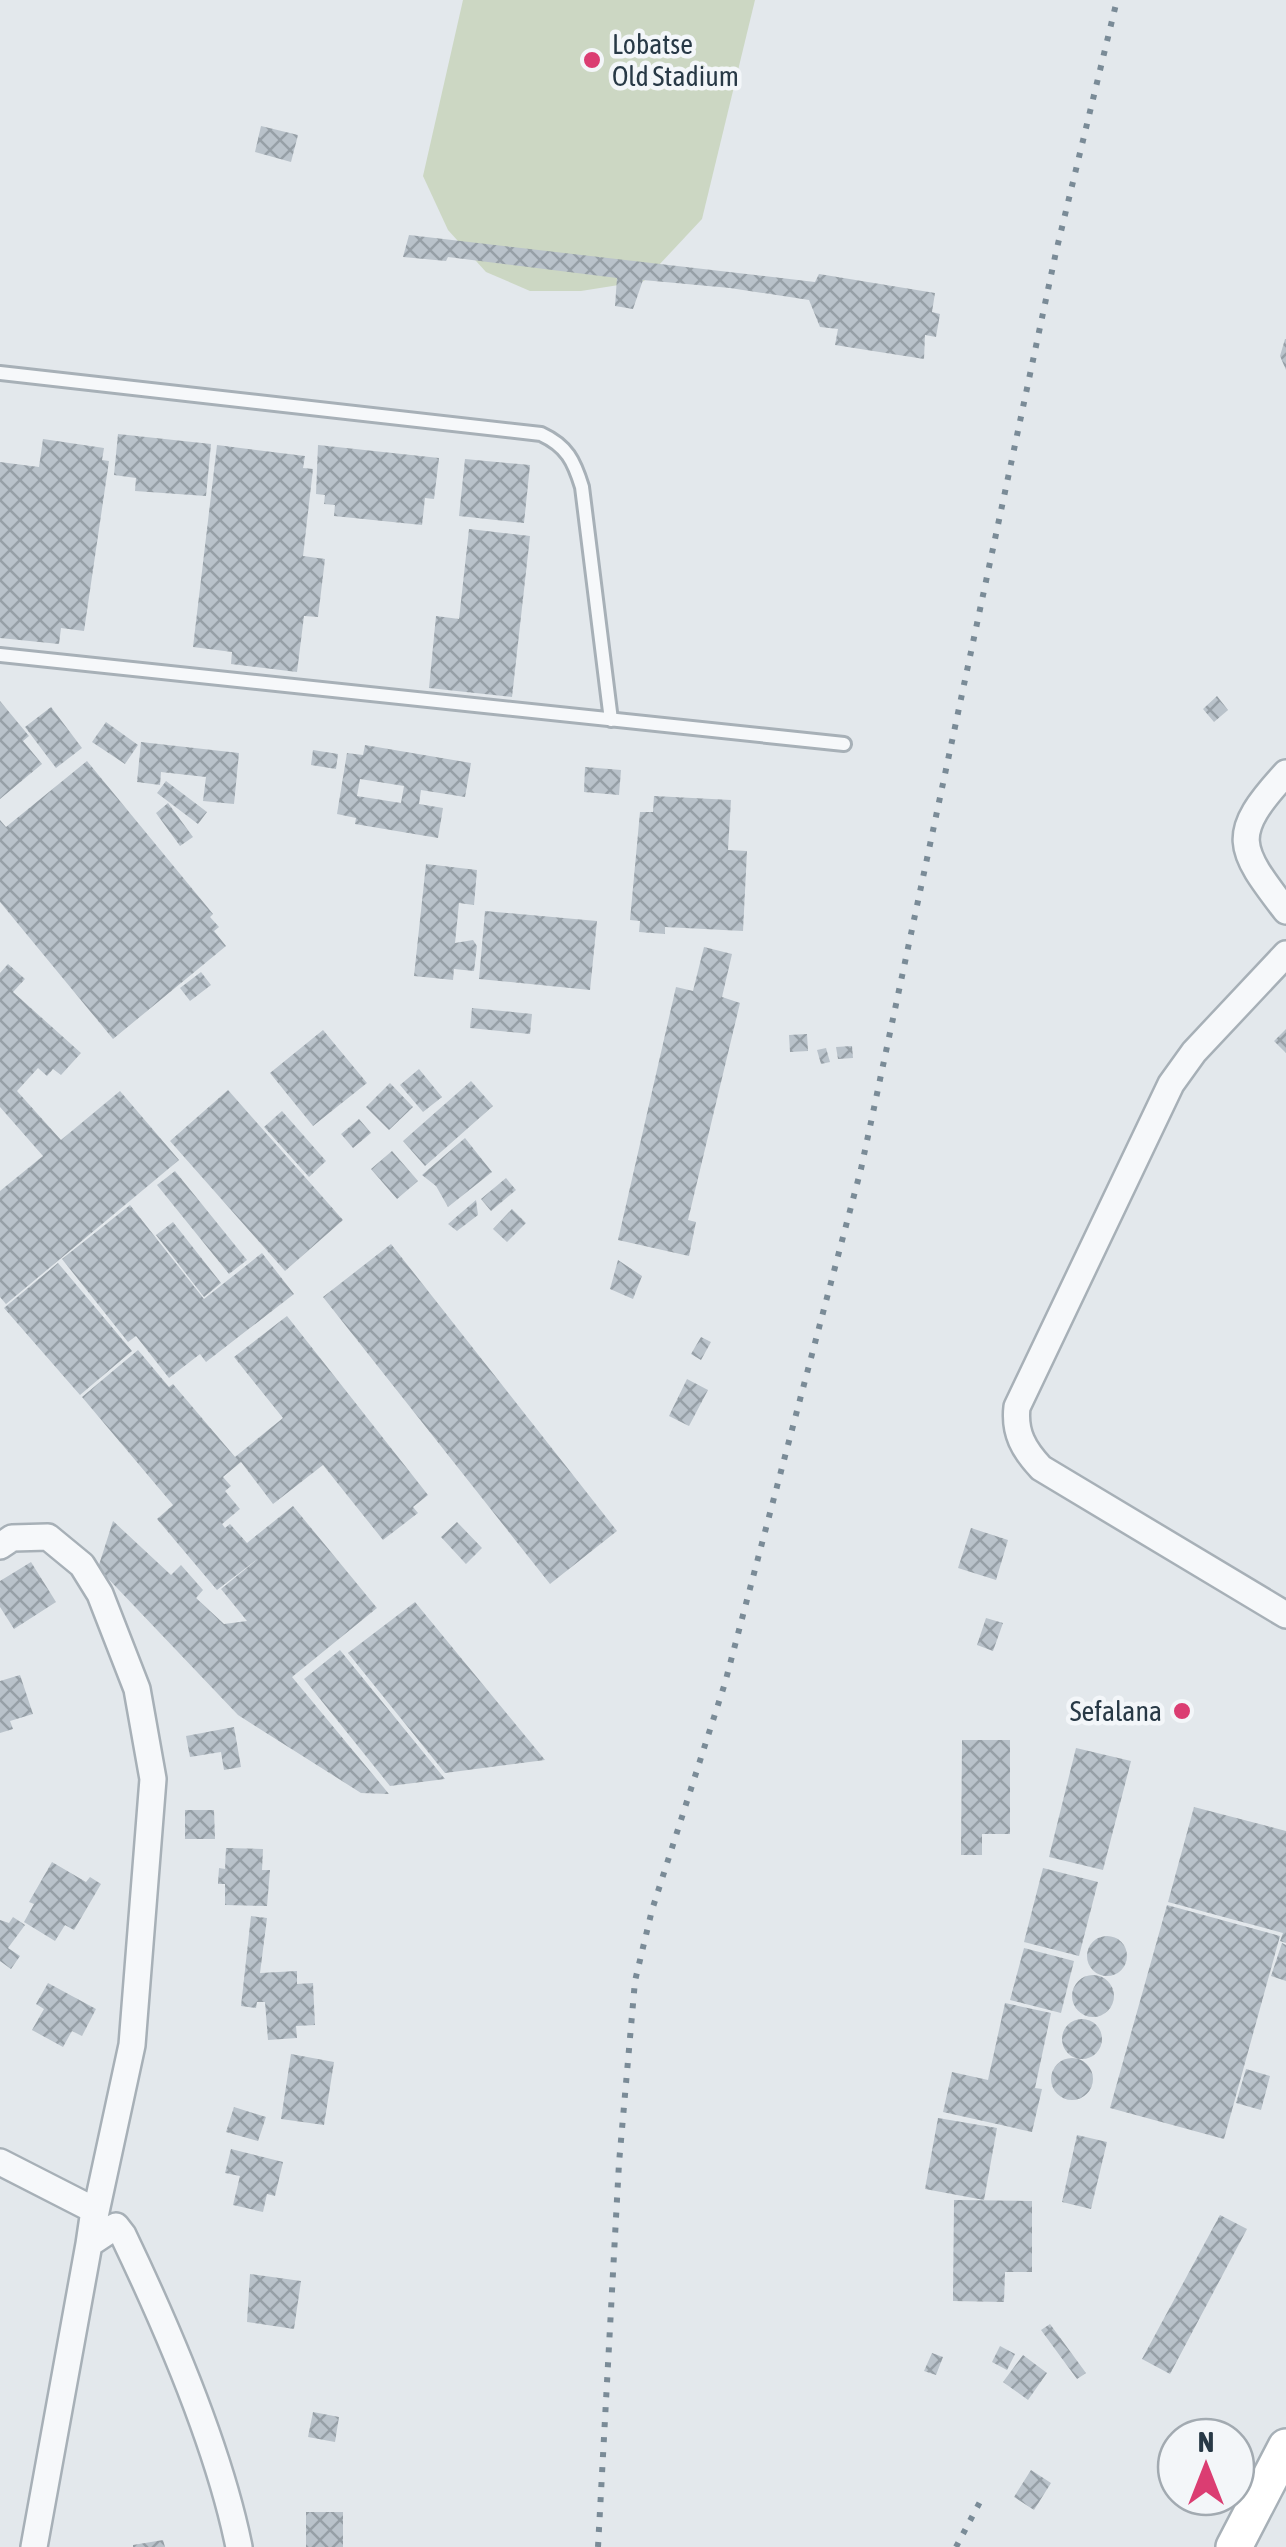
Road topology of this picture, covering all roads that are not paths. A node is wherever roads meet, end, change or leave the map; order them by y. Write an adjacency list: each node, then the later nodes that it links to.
1 (0, 373): 3 (lane)
2 (0, 655): 3 (lane)
3 (611, 720): 4 (lane)
4 (844, 744)
5 (1286, 773): 6 (street)
6 (1286, 911)
7 (1286, 954): 9 (street)
8 (0, 1546): 11 (street)
9 (1286, 1615)
10 (0, 2162): 11 (street)
11 (89, 2244): 13 (street); 14 (street)
12 (1286, 2447): 15 (main road)
13 (34, 2547)
14 (239, 2547)
15 (1234, 2547)

